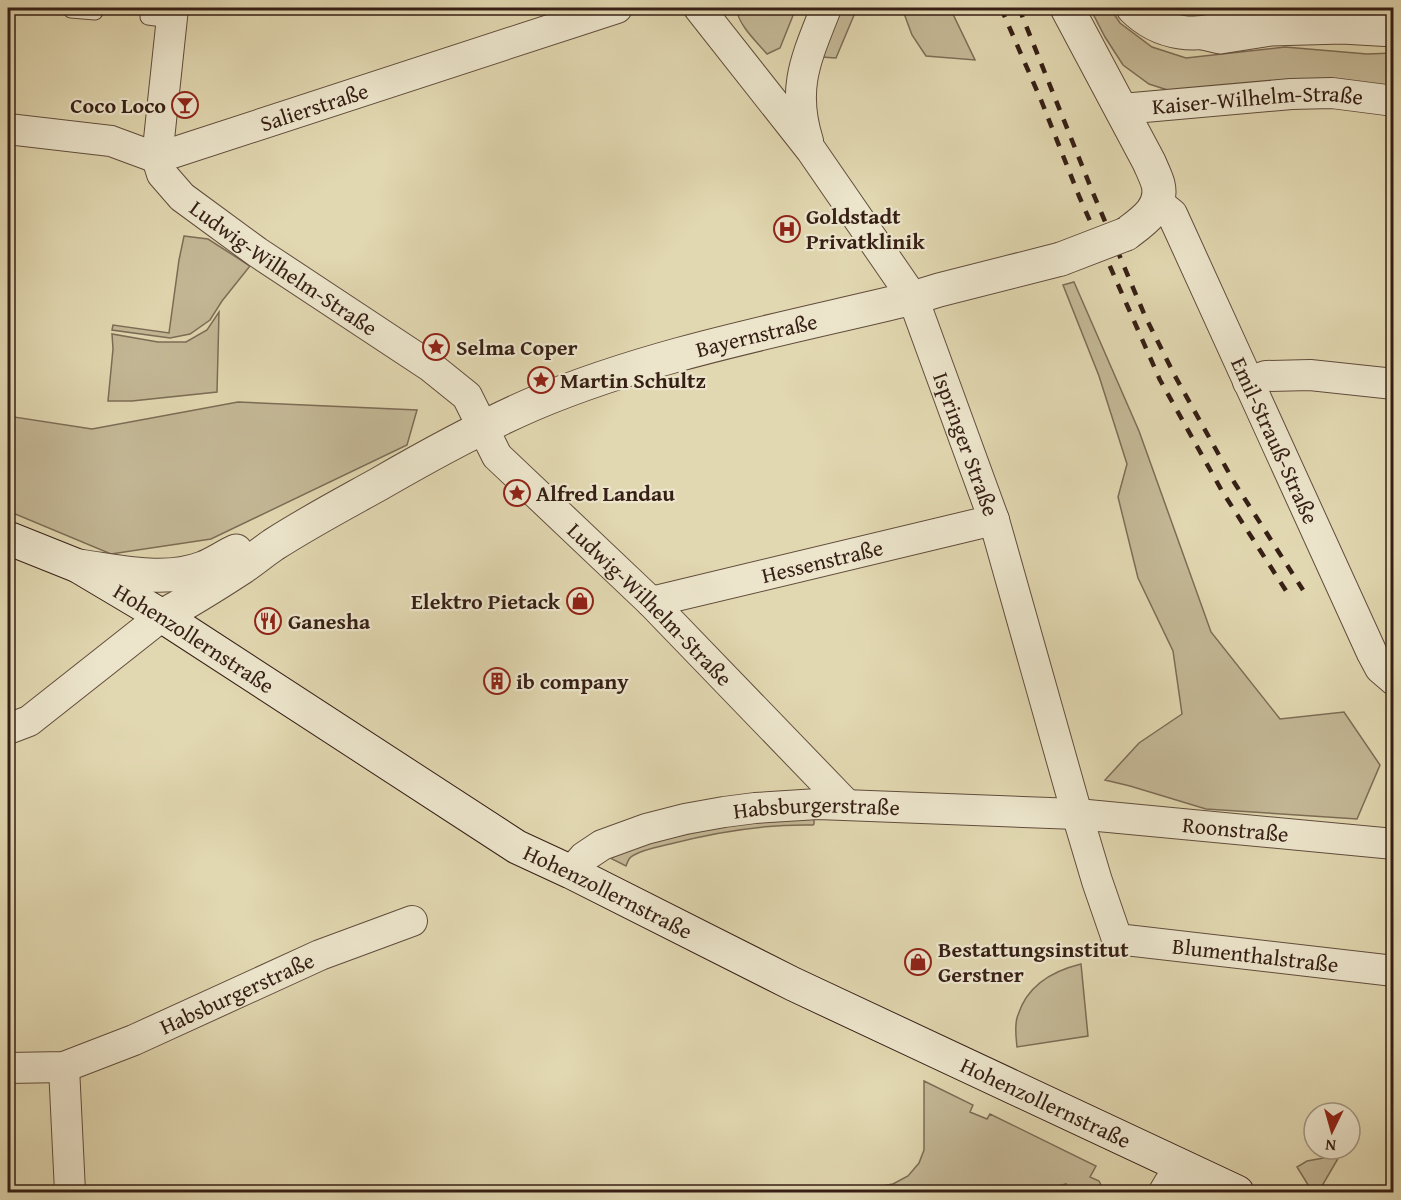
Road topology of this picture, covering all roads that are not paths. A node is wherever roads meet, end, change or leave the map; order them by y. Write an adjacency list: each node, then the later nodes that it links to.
1 (71, 8): 8 (lane)
2 (617, 8): 16 (street, Salierstraße)
3 (699, 8): 15 (street, Ispringer Straße)
4 (826, 8): 15 (street)
5 (1067, 8): 13 (street)
6 (1133, 8): 11 (street)
7 (1255, 8): 11 (street)
8 (95, 12)
9 (164, 15): 16 (street)
10 (1394, 30): 11 (street)
11 (1203, 33)
12 (1394, 101): 13 (street, Kaiser-Wilhelm-Straße)
13 (1122, 109): 17 (street)
14 (8, 129): 16 (street)
15 (811, 150): 18 (street, Ispringer Straße)
16 (157, 158): 21 (street, Ludwig-Wilhelm-Straße)
17 (1157, 202): 18 (street, Bayernstraße, bridge); 19 (street, Emil-Strauß-Straße)
18 (913, 298): 21 (street, Bayernstraße); 22 (street, Ispringer Straße)
19 (1248, 382): 20 (street); 28 (street, Emil-Strauß-Straße)
20 (1394, 384)
21 (483, 428): 24 (street, Bayernstraße); 26 (street, Ludwig-Wilhelm-Straße)
22 (994, 520): 26 (street, Hessenstraße); 32 (street, Ispringer Straße)
23 (8, 538): 25 (street, Hohenzollernstraße)
24 (272, 546): 25 (street, Bayernstraße); 27 (street, Bayernstraße)
25 (78, 566): 27 (street, Hohenzollernstraße)
26 (651, 602): 31 (street, Ludwig-Wilhelm-Straße)
27 (162, 616): 30 (street, Bayernstraße); 34 (street, Hohenzollernstraße)
28 (1379, 639): 29 (street, Emil-Strauß-Straße)
29 (1394, 680)
30 (8, 729)
31 (847, 805): 32 (street, Habsburgerstraße); 34 (street, Habsburgerstraße)
32 (1077, 814): 33 (street, Roonstraße); 36 (street, Ispringer Straße)
33 (1387, 838)
34 (571, 872): 40 (street, Hohenzollernstraße)
35 (412, 921): 38 (street, Habsburgerstraße)
36 (1117, 939): 37 (street, Blumenthalstraße)
37 (1394, 971)
38 (64, 1067): 39 (street, Habsburgerstraße); 41 (street)
39 (8, 1068)
40 (1172, 1179): 42 (street, Hohenzollernstraße)
41 (70, 1192)
42 (1233, 1192)

